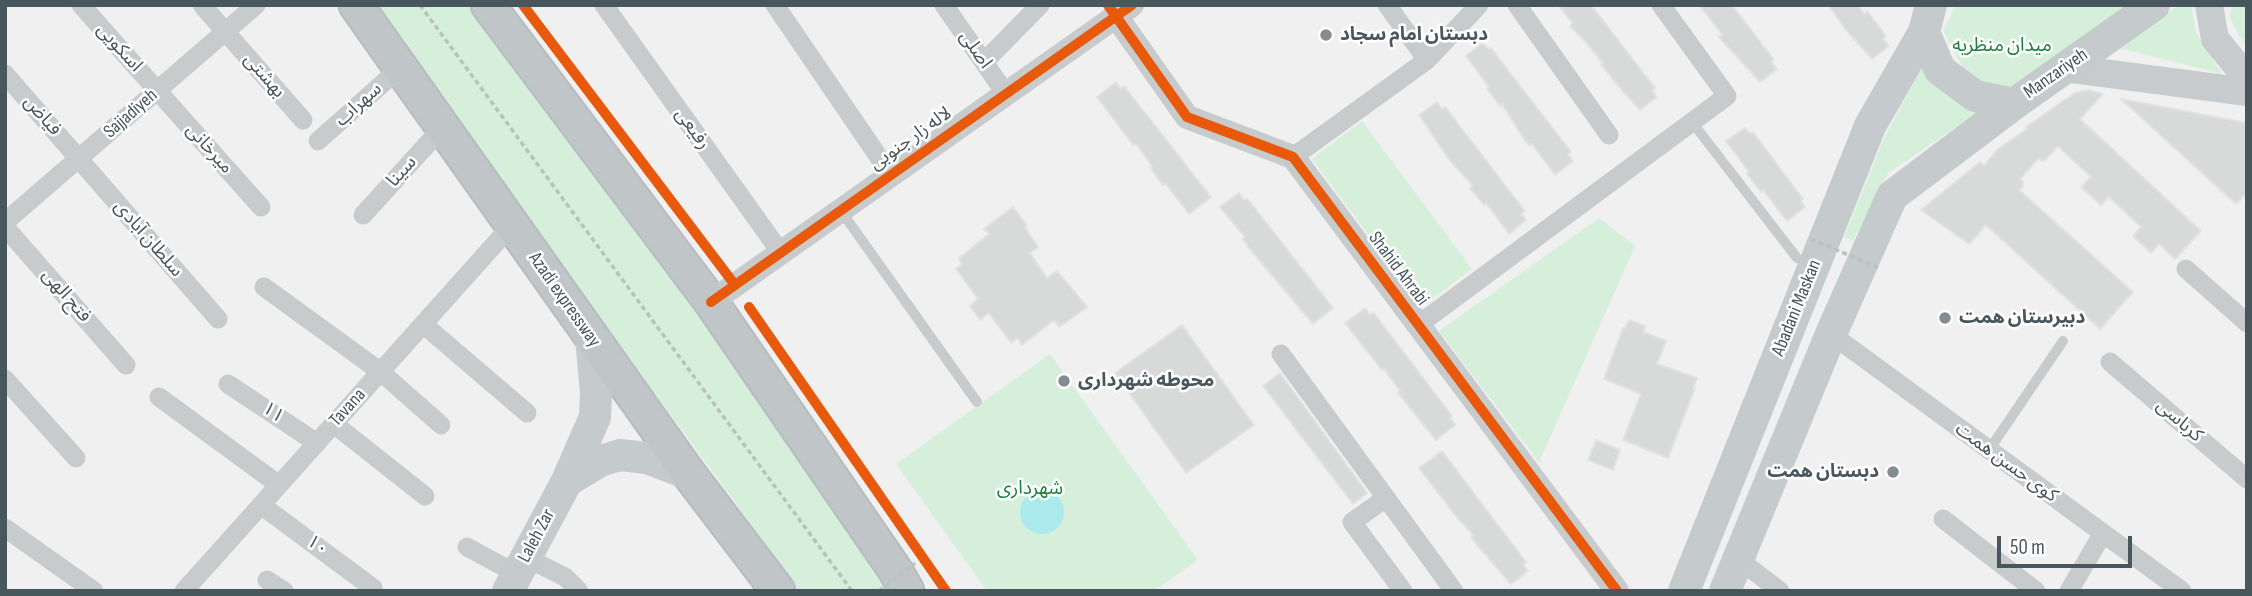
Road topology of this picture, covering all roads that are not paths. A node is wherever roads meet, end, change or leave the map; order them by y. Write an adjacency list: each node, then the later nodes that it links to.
1 (81, 5): 25 (street, اسکویی)
2 (202, 5): 18 (street, بهشتی)
3 (256, 5): 18 (street, Sajjadiyeh)
4 (356, 5): 21 (highway, Azadi expressway)
5 (488, 5): 46 (highway)
6 (604, 5): 42 (street, رفیعی)
7 (775, 5): 36 (street)
8 (944, 5): 20 (street, اصلی)
9 (1040, 5): 20 (street)
10 (1387, 5): 19 (street)
11 (1479, 5): 19 (street)
12 (1517, 5): 32 (street)
13 (1661, 5): 30 (street)
14 (2154, 5): 22 (main road, Manzariyeh)
15 (2209, 5): 23 (main road)
16 (1119, 9): 27 (street, لاله زار جنوبی); 34 (street)
17 (1927, 19): 28 (main road, Manzariyeh); 90 (main road, Abadani Maskan)
18 (225, 32): 25 (street, Sajjadiyeh); 29 (street, بهشتی)
19 (1427, 60): 34 (street)
20 (984, 62): 27 (street, اصلی)
21 (400, 68): 31 (highway, Azadi expressway); 33 (street, سهراب)
22 (2065, 68): 26 (main road); 28 (main road, Manzariyeh)
23 (2247, 73)
24 (5, 74): 35 (street, فیاض)
25 (157, 91): 35 (street, Sajjadiyeh); 37 (street, میرخانی)
26 (2247, 92)
27 (1006, 94): 36 (street, لاله زار جنوبی)
28 (2014, 104): 51 (main road)
29 (303, 120)
30 (1692, 122): 43 (lane); 50 (street)
31 (442, 128): 39 (street, سینا); 41 (highway, Azadi expressway)
32 (1609, 135)
33 (318, 141)
34 (1293, 157): 50 (street, Shahid Ahrabi)
35 (79, 159): 40 (street, Sajjadiyeh); 47 (street, سلطان آبادی)
36 (891, 175): 38 (street, لاله زار جنوبی)
37 (261, 207)
38 (841, 210): 42 (street, لاله زار جنوبی); 61 (lane)
39 (363, 215)
40 (5, 224): 56 (street, فتح الهی)
41 (511, 226): 49 (street, Tavana); 52 (highway, Azadi expressway)
42 (781, 253): 46 (street, لاله زار جنوبی)
43 (1797, 258)
44 (2186, 269): 48 (street)
45 (264, 287): 57 (street)
46 (711, 302): 81 (highway)
47 (218, 319)
48 (2247, 323)
49 (423, 324): 57 (street, Tavana); 62 (street)
50 (1418, 325): 89 (street, Shahid Ahrabi)
51 (1831, 334): 66 (street, کوی حسن همت); 79 (main road)
52 (591, 338): 68 (highway, Azadi expressway); 70 (main road, Laleh Zar)
53 (2063, 341): 66 (lane)
54 (1281, 354): 73 (street)
55 (2110, 362): 69 (street, کرباسی)
56 (126, 365)
57 (380, 372): 63 (street, Tavana); 64 (street)
58 (5, 379): 67 (street)
59 (228, 384): 65 (street, ۱۱)
60 (159, 397): 71 (street)
61 (977, 402)
62 (527, 413)
63 (334, 424): 65 (street, Tavana); 72 (street)
64 (441, 425)
65 (317, 443): 71 (street, Tavana)
66 (1989, 450): 77 (street, کوی حسن همت)
67 (76, 458)
68 (689, 474): 70 (main road); 86 (highway, Azadi expressway)
69 (2247, 479)
70 (567, 481): 80 (main road, Laleh Zar)
71 (279, 485): 74 (street, Tavana)
72 (425, 496)
73 (1386, 498): 87 (street); 88 (street)
74 (261, 505): 82 (street, ۱۰); 84 (street, Tavana)
75 (1943, 519): 93 (street)
76 (5, 528): 83 (street)
77 (2103, 533): 94 (street); 95 (street, کوی حسن همت)
78 (467, 547): 80 (street)
79 (1738, 559): 91 (main road); 92 (street)
80 (517, 574): 85 (street)
81 (902, 581)
82 (373, 588)
83 (94, 591)
84 (184, 591)
85 (579, 591)
86 (778, 591)
87 (1403, 591)
88 (1454, 591)
89 (1617, 591)
90 (1684, 591)
91 (1725, 591)
92 (1780, 591)
93 (2036, 591)
94 (2069, 591)
95 (2182, 591)

